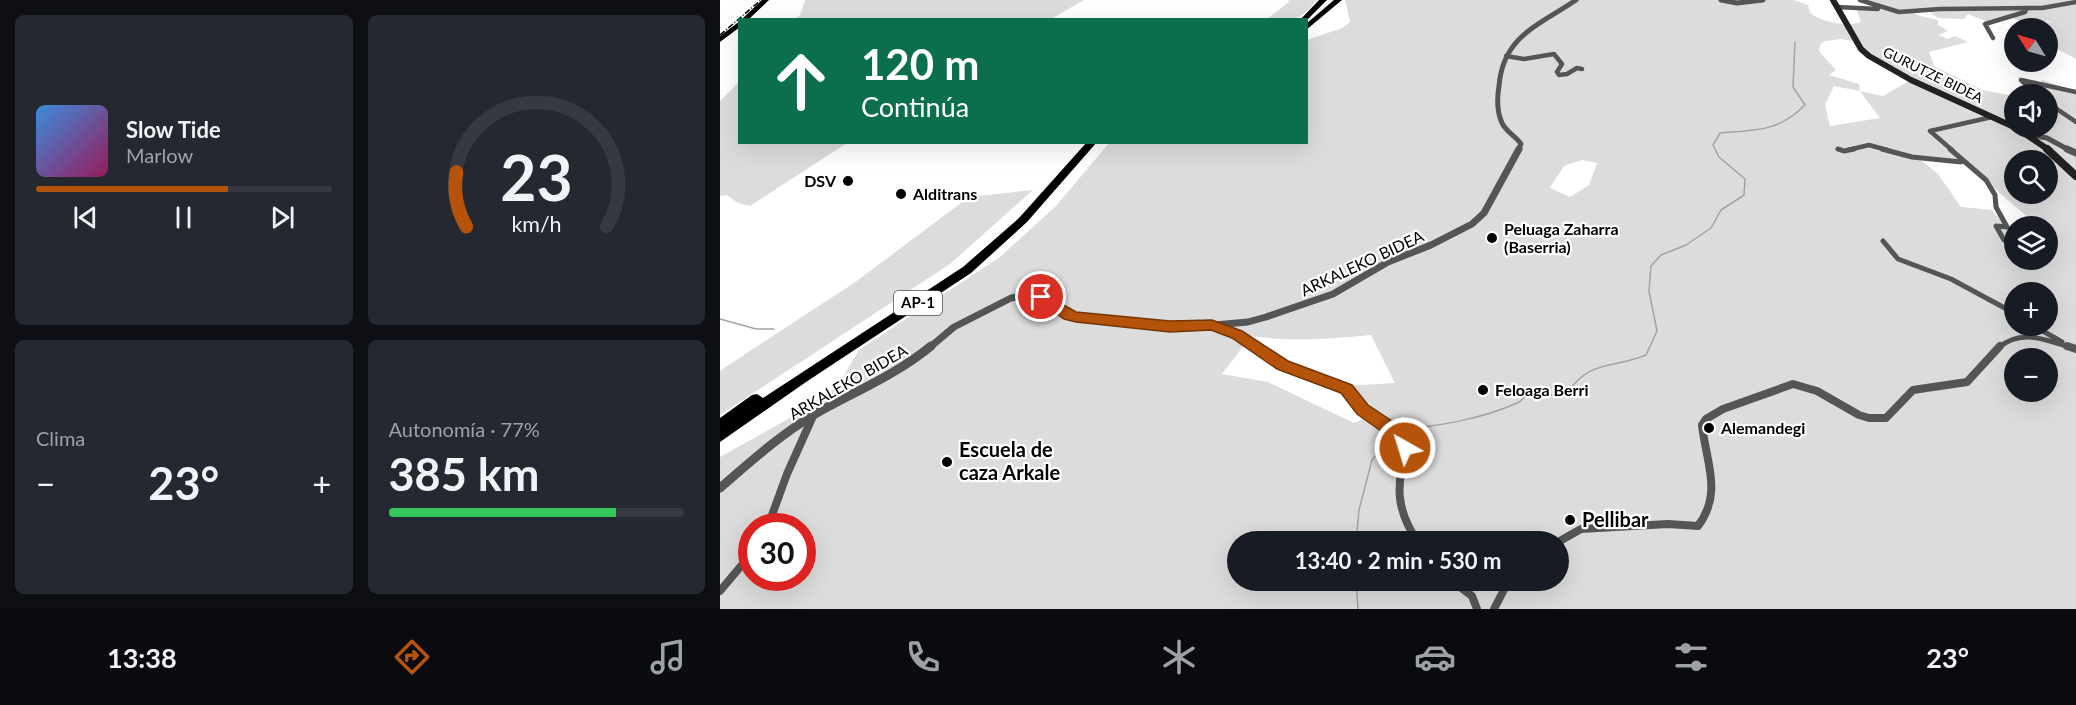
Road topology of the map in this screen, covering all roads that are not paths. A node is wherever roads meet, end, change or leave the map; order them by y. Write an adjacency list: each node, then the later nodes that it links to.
1 (766, 0): 13 (main road)
2 (1323, 0): 14 (highway)
3 (1330, 0): 15 (highway)
4 (1338, 0): 17 (highway)
5 (1576, 0): 20 (street, ARKALEKO BIDEA)
6 (1721, 0): 7 (street)
7 (1762, 0)
8 (1862, 1): 12 (street)
9 (1834, 2): 12 (street); 27 (main road, GURUTZE BIDEA)
10 (2076, 2): 11 (street)
11 (2027, 8): 12 (street); 18 (street)
12 (1885, 10)
13 (746, 18)
14 (1305, 18)
15 (1308, 21)
16 (738, 25): 19 (main road)
17 (1308, 26)
18 (1993, 38)
19 (720, 40)
20 (1506, 57): 21 (street); 43 (street, ARKALEKO BIDEA)
21 (1582, 69)
22 (2025, 84): 23 (street)
23 (2039, 84)
24 (2058, 88): 25 (street)
25 (2076, 92)
26 (2058, 110): 28 (street)
27 (1992, 117): 29 (main road, GURUTZE BIDEA); 36 (street)
28 (2076, 122)
29 (2004, 123)
30 (2030, 138): 37 (main road, GURUTZE BIDEA)
31 (2048, 138): 35 (street)
32 (1082, 144): 47 (highway, AP-1)
33 (1092, 144): 48 (highway, AP-1)
34 (1838, 149): 36 (street)
35 (2076, 153)
36 (1962, 159): 38 (street)
37 (2076, 176)
38 (2004, 222)
39 (2004, 227): 40 (street)
40 (2004, 240)
41 (1883, 241): 42 (street)
42 (2004, 308)
43 (1212, 325): 46 (street, ARKALEKO BIDEA); 51 (street)
44 (2052, 336): 45 (street)
45 (2076, 349): 52 (street)
46 (814, 415): 49 (street, ARKALEKO BIDEA); 50 (street)
47 (720, 426)
48 (720, 436)
49 (720, 488)
50 (773, 513)
51 (1410, 531)
52 (1569, 536)
53 (738, 570): 54 (street)
54 (720, 591)
55 (1466, 591): 57 (street)
56 (1503, 591): 58 (street)
57 (1477, 609)
58 (1494, 609)

